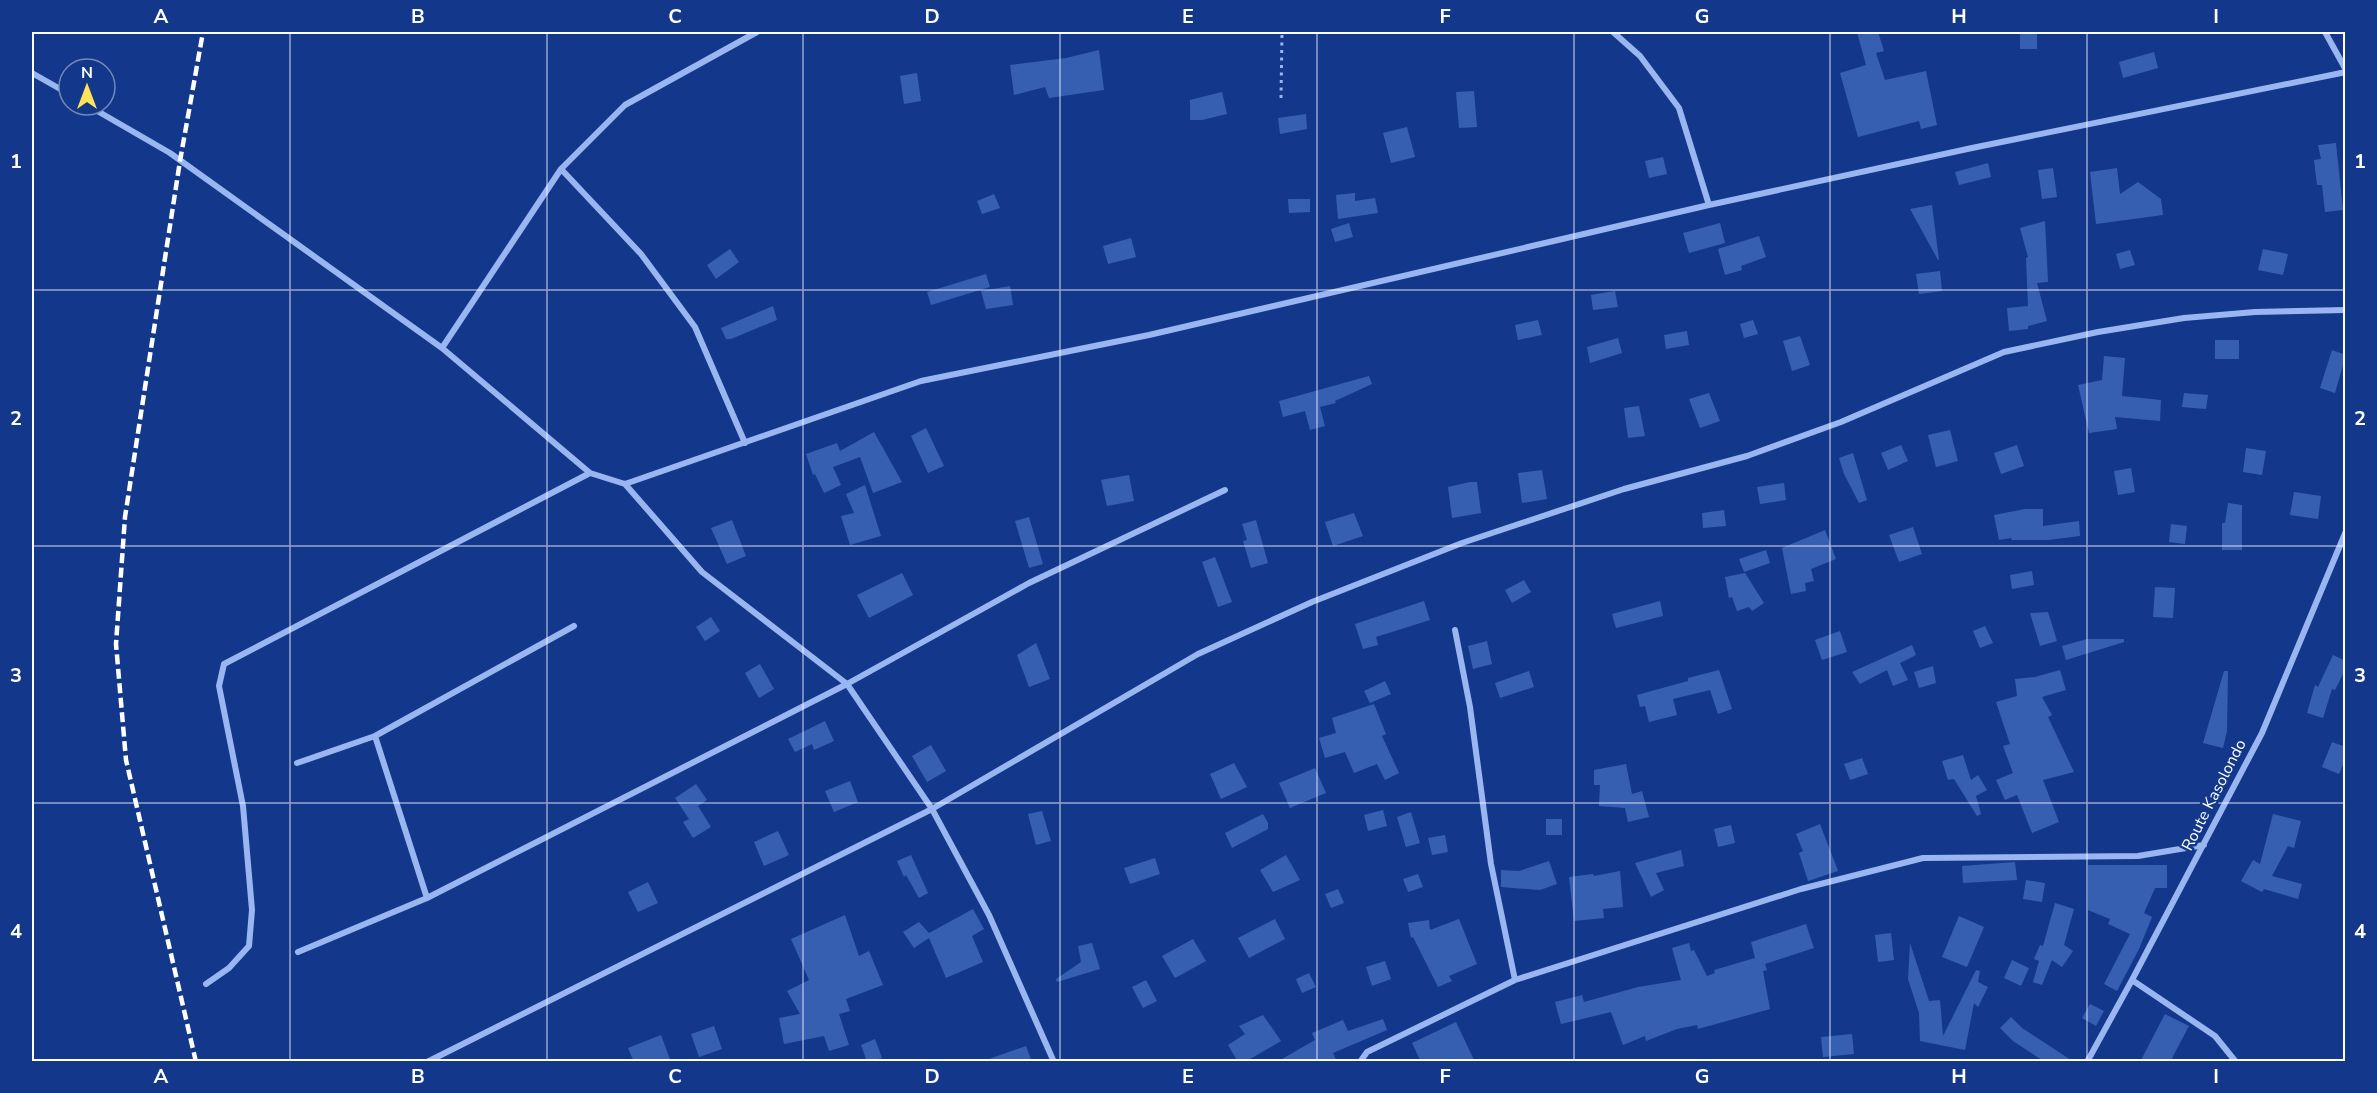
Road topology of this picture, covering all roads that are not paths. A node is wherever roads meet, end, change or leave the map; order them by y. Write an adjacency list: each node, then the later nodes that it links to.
1 (757, 32): 8 (street)
2 (1613, 32): 9 (street)
3 (2325, 32): 4 (street)
4 (2346, 71): 9 (street)
5 (32, 73): 6 (street)
6 (57, 87)
7 (108, 117): 11 (street)
8 (561, 170): 11 (street); 12 (street)
9 (1709, 205): 12 (street)
10 (2346, 310): 22 (street)
11 (442, 348): 13 (street)
12 (744, 443): 14 (street)
13 (590, 473): 14 (street); 28 (street)
14 (625, 484): 19 (street)
15 (1225, 490): 19 (street)
16 (2346, 531): 23 (street, Route Kasolondo)
17 (574, 626): 20 (street)
18 (1455, 630): 26 (street)
19 (847, 684): 22 (street); 24 (street)
20 (375, 736): 21 (street); 24 (street)
21 (297, 763)
22 (932, 809): 29 (street); 30 (street)
23 (2204, 845): 26 (street); 27 (street, Route Kasolondo)
24 (427, 898): 25 (street)
25 (298, 952)
26 (1515, 980): 31 (street)
27 (2132, 981): 32 (street, Route Kasolondo); 33 (street)
28 (206, 984)
29 (427, 1062)
30 (1054, 1062)
31 (1360, 1062)
32 (2087, 1062)
33 (2236, 1062)

